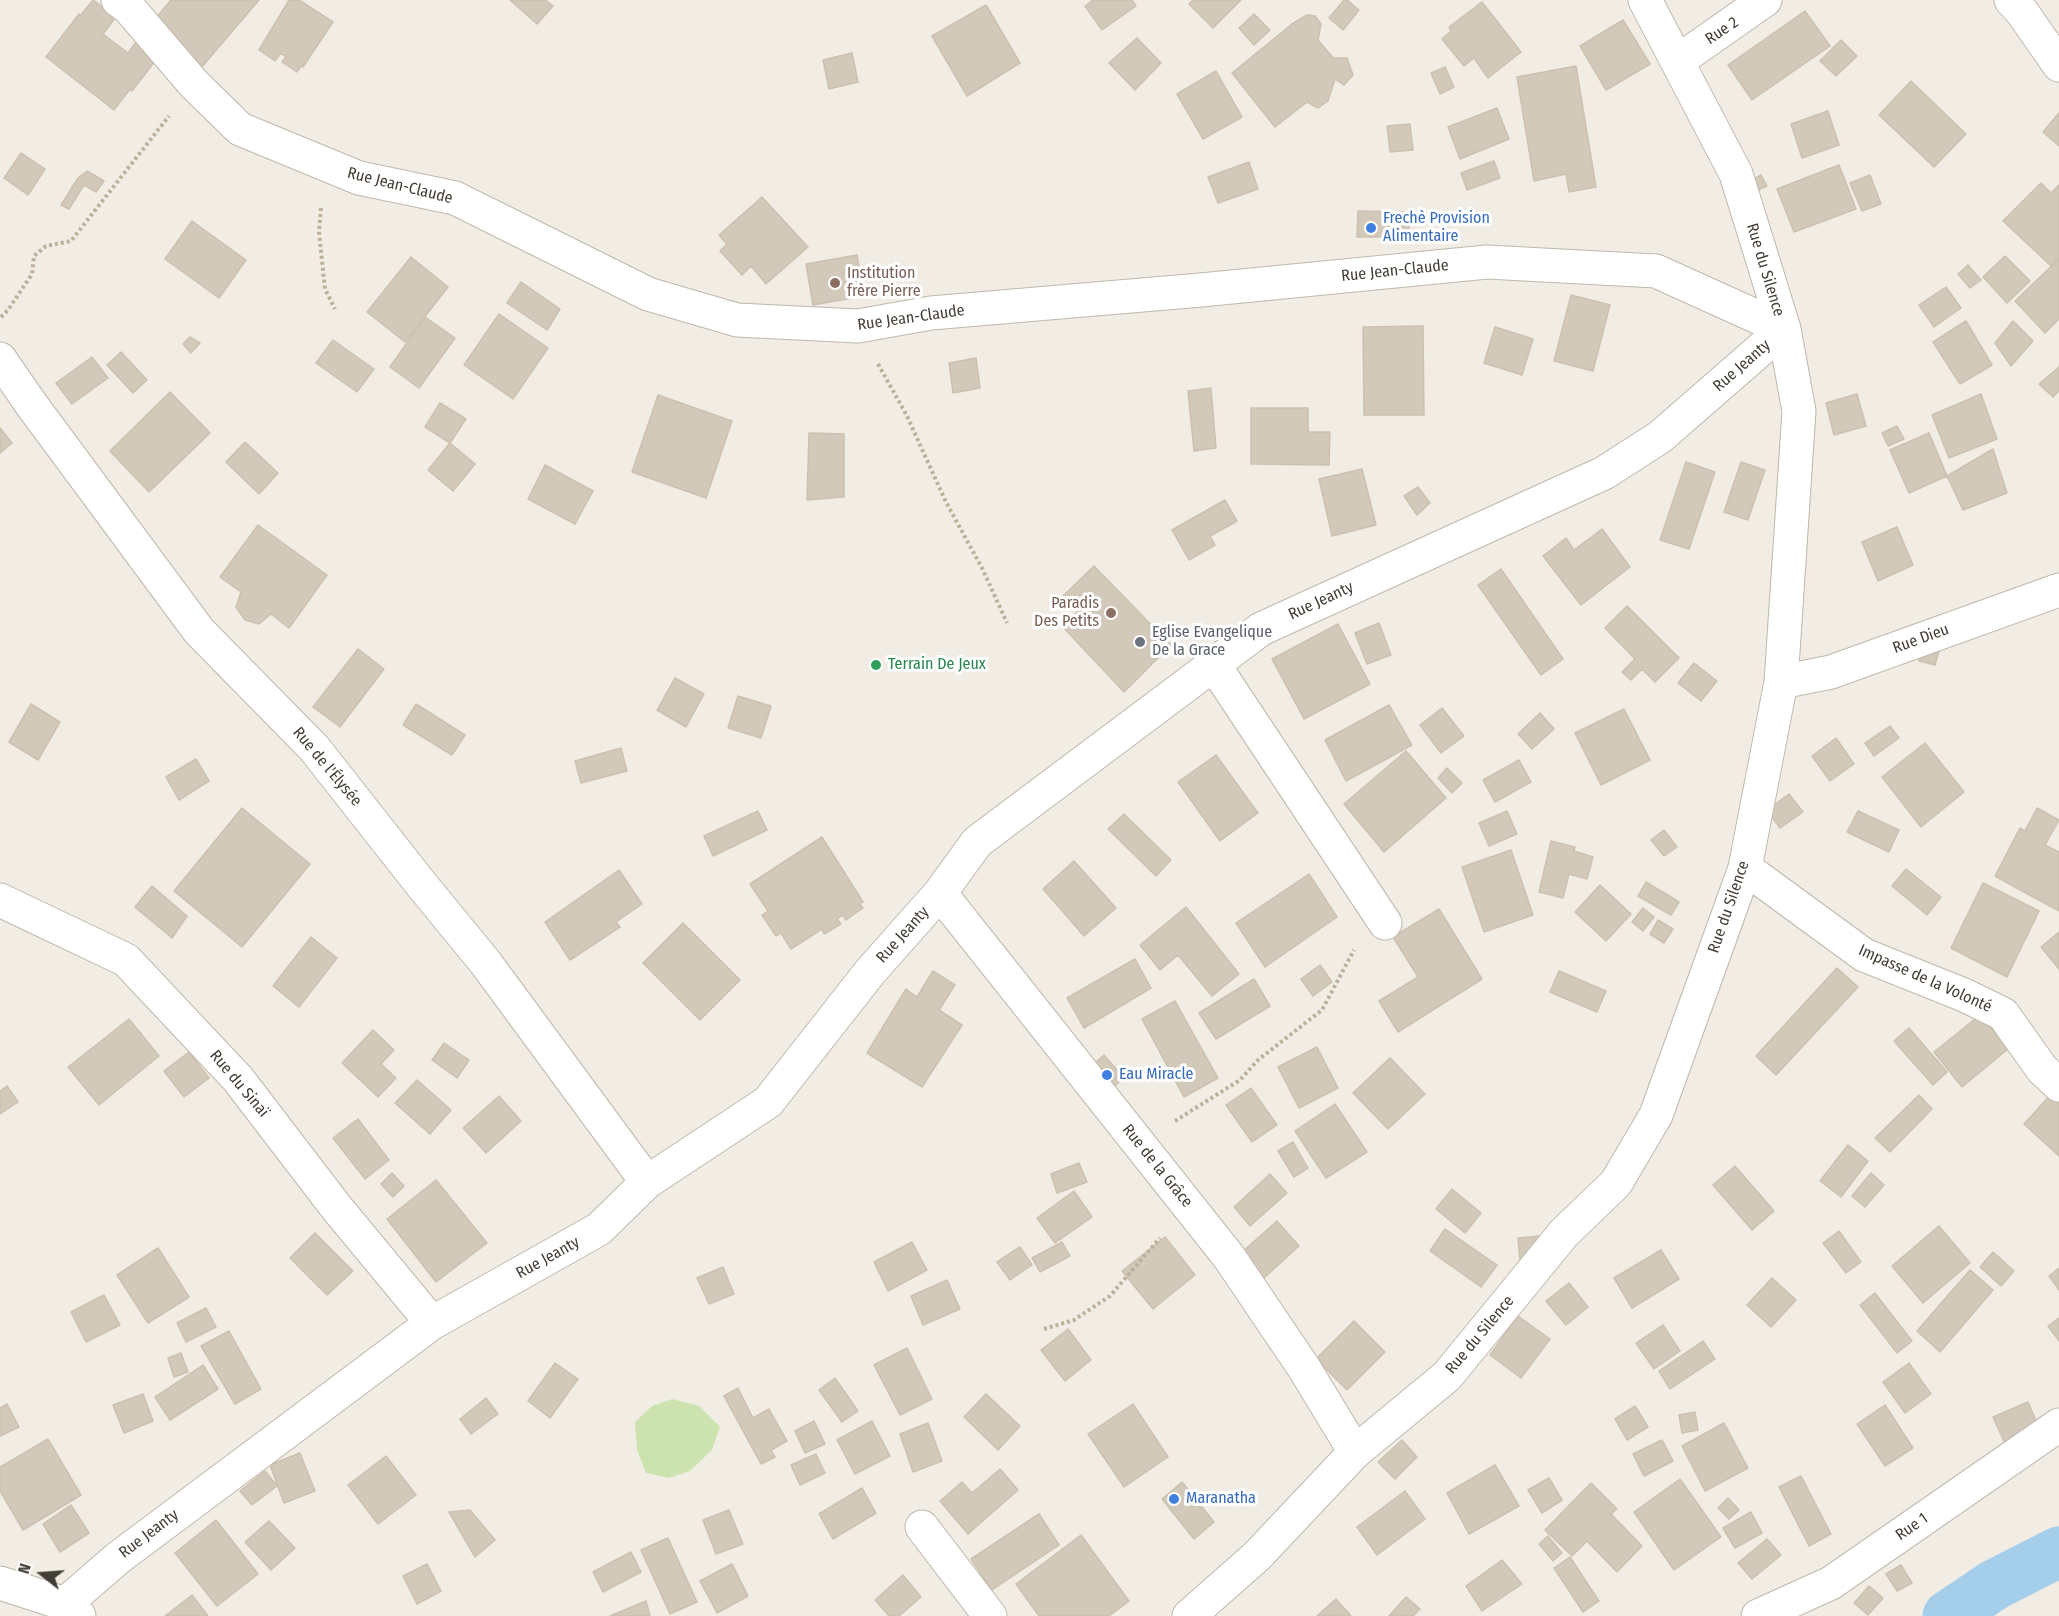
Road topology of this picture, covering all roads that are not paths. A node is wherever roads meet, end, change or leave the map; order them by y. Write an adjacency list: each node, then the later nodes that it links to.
1 (118, 0): 7 (street, Rue Jean-Claude)
2 (1645, 0): 5 (street, Rue du Silence)
3 (1765, 0): 5 (street, Rue 2)
4 (2011, 0): 6 (street)
5 (1678, 61): 7 (street, Rue du Silence)
6 (2059, 65)
7 (1784, 330): 10 (street, Rue Jeanty); 11 (street, Rue du Silence)
8 (0, 359): 17 (street, Rue de l'Élysée)
9 (2059, 590): 11 (street, Rue Dieu)
10 (1214, 665): 13 (street, Rue Jeanty); 15 (street)
11 (1781, 682): 12 (street, Rue du Silence)
12 (1744, 868): 16 (street, Impasse de la Volonté); 20 (street, Rue du Silence)
13 (940, 894): 17 (street, Rue Jeanty); 20 (street, Rue de la Grâce)
14 (0, 900): 18 (street, Rue du Sinaï)
15 (1380, 916)
16 (2059, 1085)
17 (647, 1182): 18 (street, Rue Jeanty)
18 (432, 1323): 23 (street, Rue Jeanty)
19 (2059, 1425): 26 (street, Rue 1)
20 (1355, 1452): 25 (street, Rue du Silence)
21 (922, 1527): 24 (street)
22 (0, 1583): 23 (street)
23 (72, 1610)
24 (990, 1616)
25 (1189, 1616)
26 (1758, 1616)

